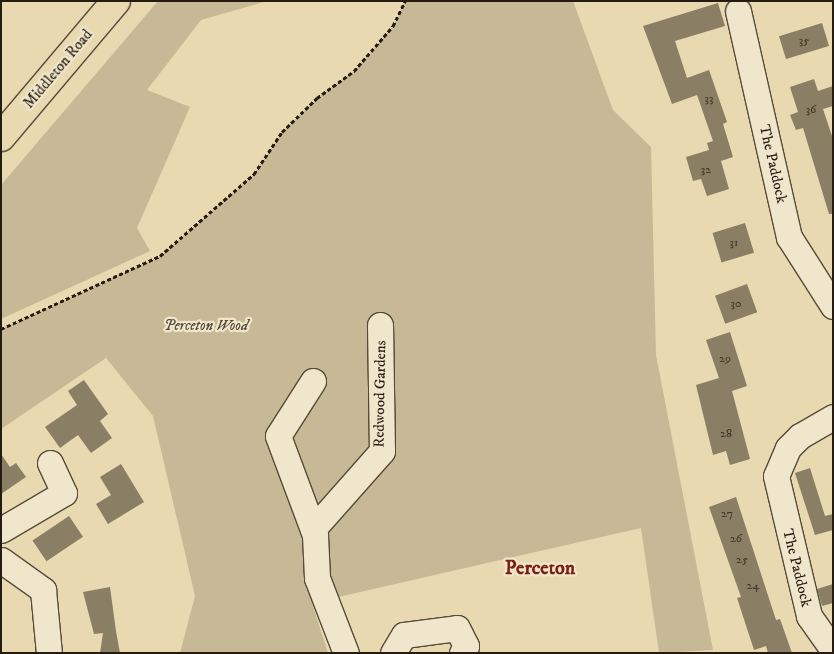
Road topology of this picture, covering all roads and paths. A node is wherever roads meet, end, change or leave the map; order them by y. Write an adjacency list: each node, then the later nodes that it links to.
1 (116, 1): 4 (main road, Middleton Road)
2 (404, 1): 7 (path)
3 (738, 11): 5 (street, The Paddock)
4 (1, 137)
5 (833, 306)
6 (380, 324): 11 (street, Redwood Gardens)
7 (1, 329)
8 (313, 380): 11 (street)
9 (833, 417): 14 (street, The Paddock)
10 (50, 463): 12 (street)
11 (313, 529): 16 (street)
12 (1, 530)
13 (1, 560): 15 (street)
14 (833, 650)
15 (49, 653)
16 (346, 653)
17 (393, 653): 18 (street)
18 (462, 653)

